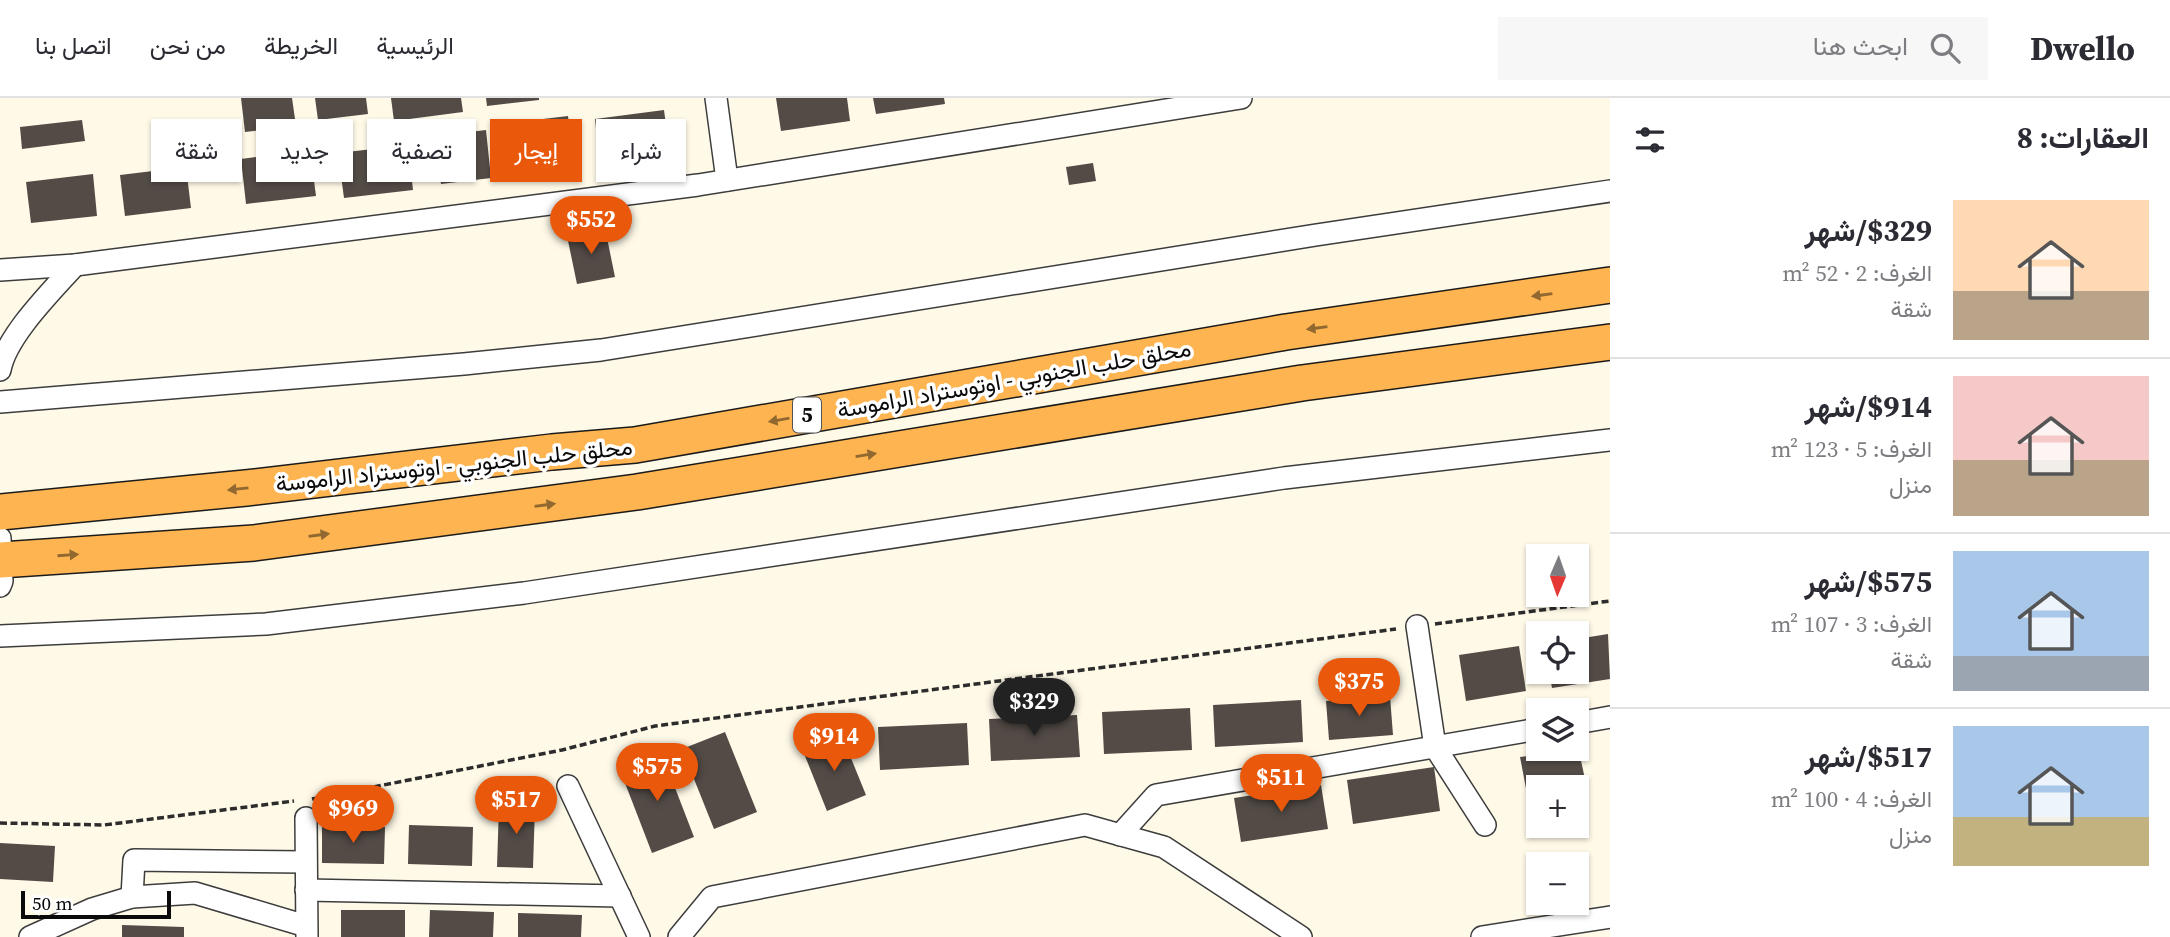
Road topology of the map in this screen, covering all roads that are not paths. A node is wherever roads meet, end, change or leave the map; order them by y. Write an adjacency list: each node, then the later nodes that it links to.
1 (716, 98): 3 (street)
2 (1241, 98): 3 (street)
3 (727, 180): 5 (street)
4 (1610, 191): 10 (street)
5 (75, 265): 6 (street); 9 (street)
6 (0, 270)
7 (1610, 285): 12 (highway, محلق حلب الجنوبي - اوتوستراد الراموسة / 5, one-way to 12)
8 (1610, 342): 13 (highway, محلق حلب الجنوبي - اوتوستراد الراموسة / 5, one-way to 8)
9 (0, 370)
10 (0, 402)
11 (1610, 440): 15 (street)
12 (0, 512)
13 (0, 561)
14 (1417, 626): 19 (street)
15 (0, 636)
16 (1610, 717): 17 (street)
17 (1589, 721)
18 (1526, 731): 19 (street)
19 (1435, 747): 22 (street); 23 (street)
20 (568, 786): 26 (street)
21 (306, 818): 24 (street)
22 (1485, 825)
23 (1120, 835): 32 (street); 33 (street)
24 (306, 862): 25 (street); 27 (street)
25 (306, 890): 26 (street); 29 (street)
26 (620, 896): 31 (street)
27 (132, 897): 29 (street); 30 (street)
28 (1610, 917): 34 (street)
29 (306, 931)
30 (30, 937)
31 (639, 937)
32 (679, 937)
33 (1301, 937)
34 (1483, 937)

